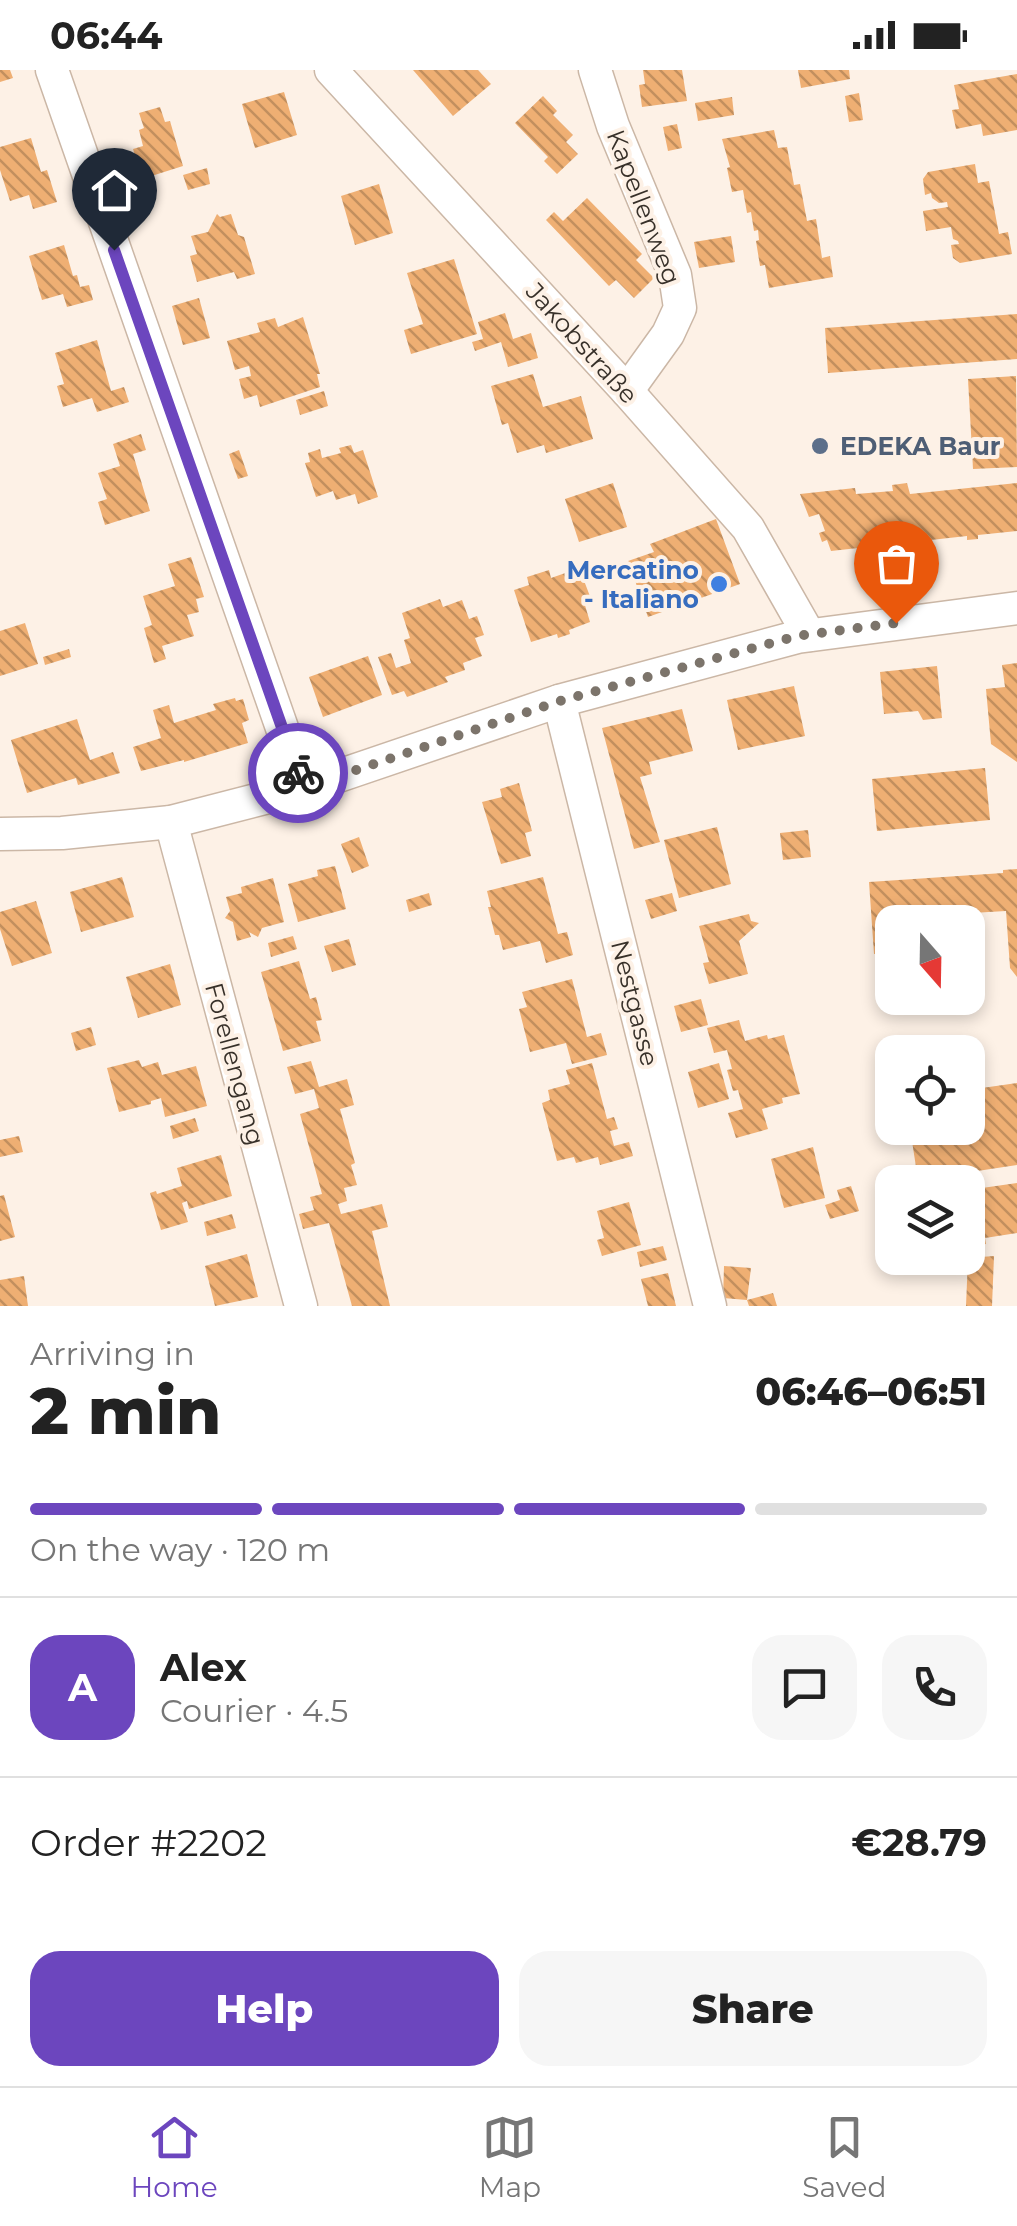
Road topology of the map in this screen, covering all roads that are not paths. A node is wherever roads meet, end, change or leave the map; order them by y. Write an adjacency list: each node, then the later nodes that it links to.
1 (52, 70): 8 (street)
2 (331, 70): 4 (street, Jakobstraße)
3 (595, 70): 4 (street, Kapellenweg)
4 (627, 392): 6 (street, Jakobstraße)
5 (1017, 608): 6 (street)
6 (809, 635): 7 (street)
7 (560, 701): 8 (street); 12 (street, Nestgasse)
8 (303, 788): 9 (street)
9 (171, 822): 10 (street); 11 (street, Forellengang)
10 (0, 834)
11 (301, 1306)
12 (710, 1306)

